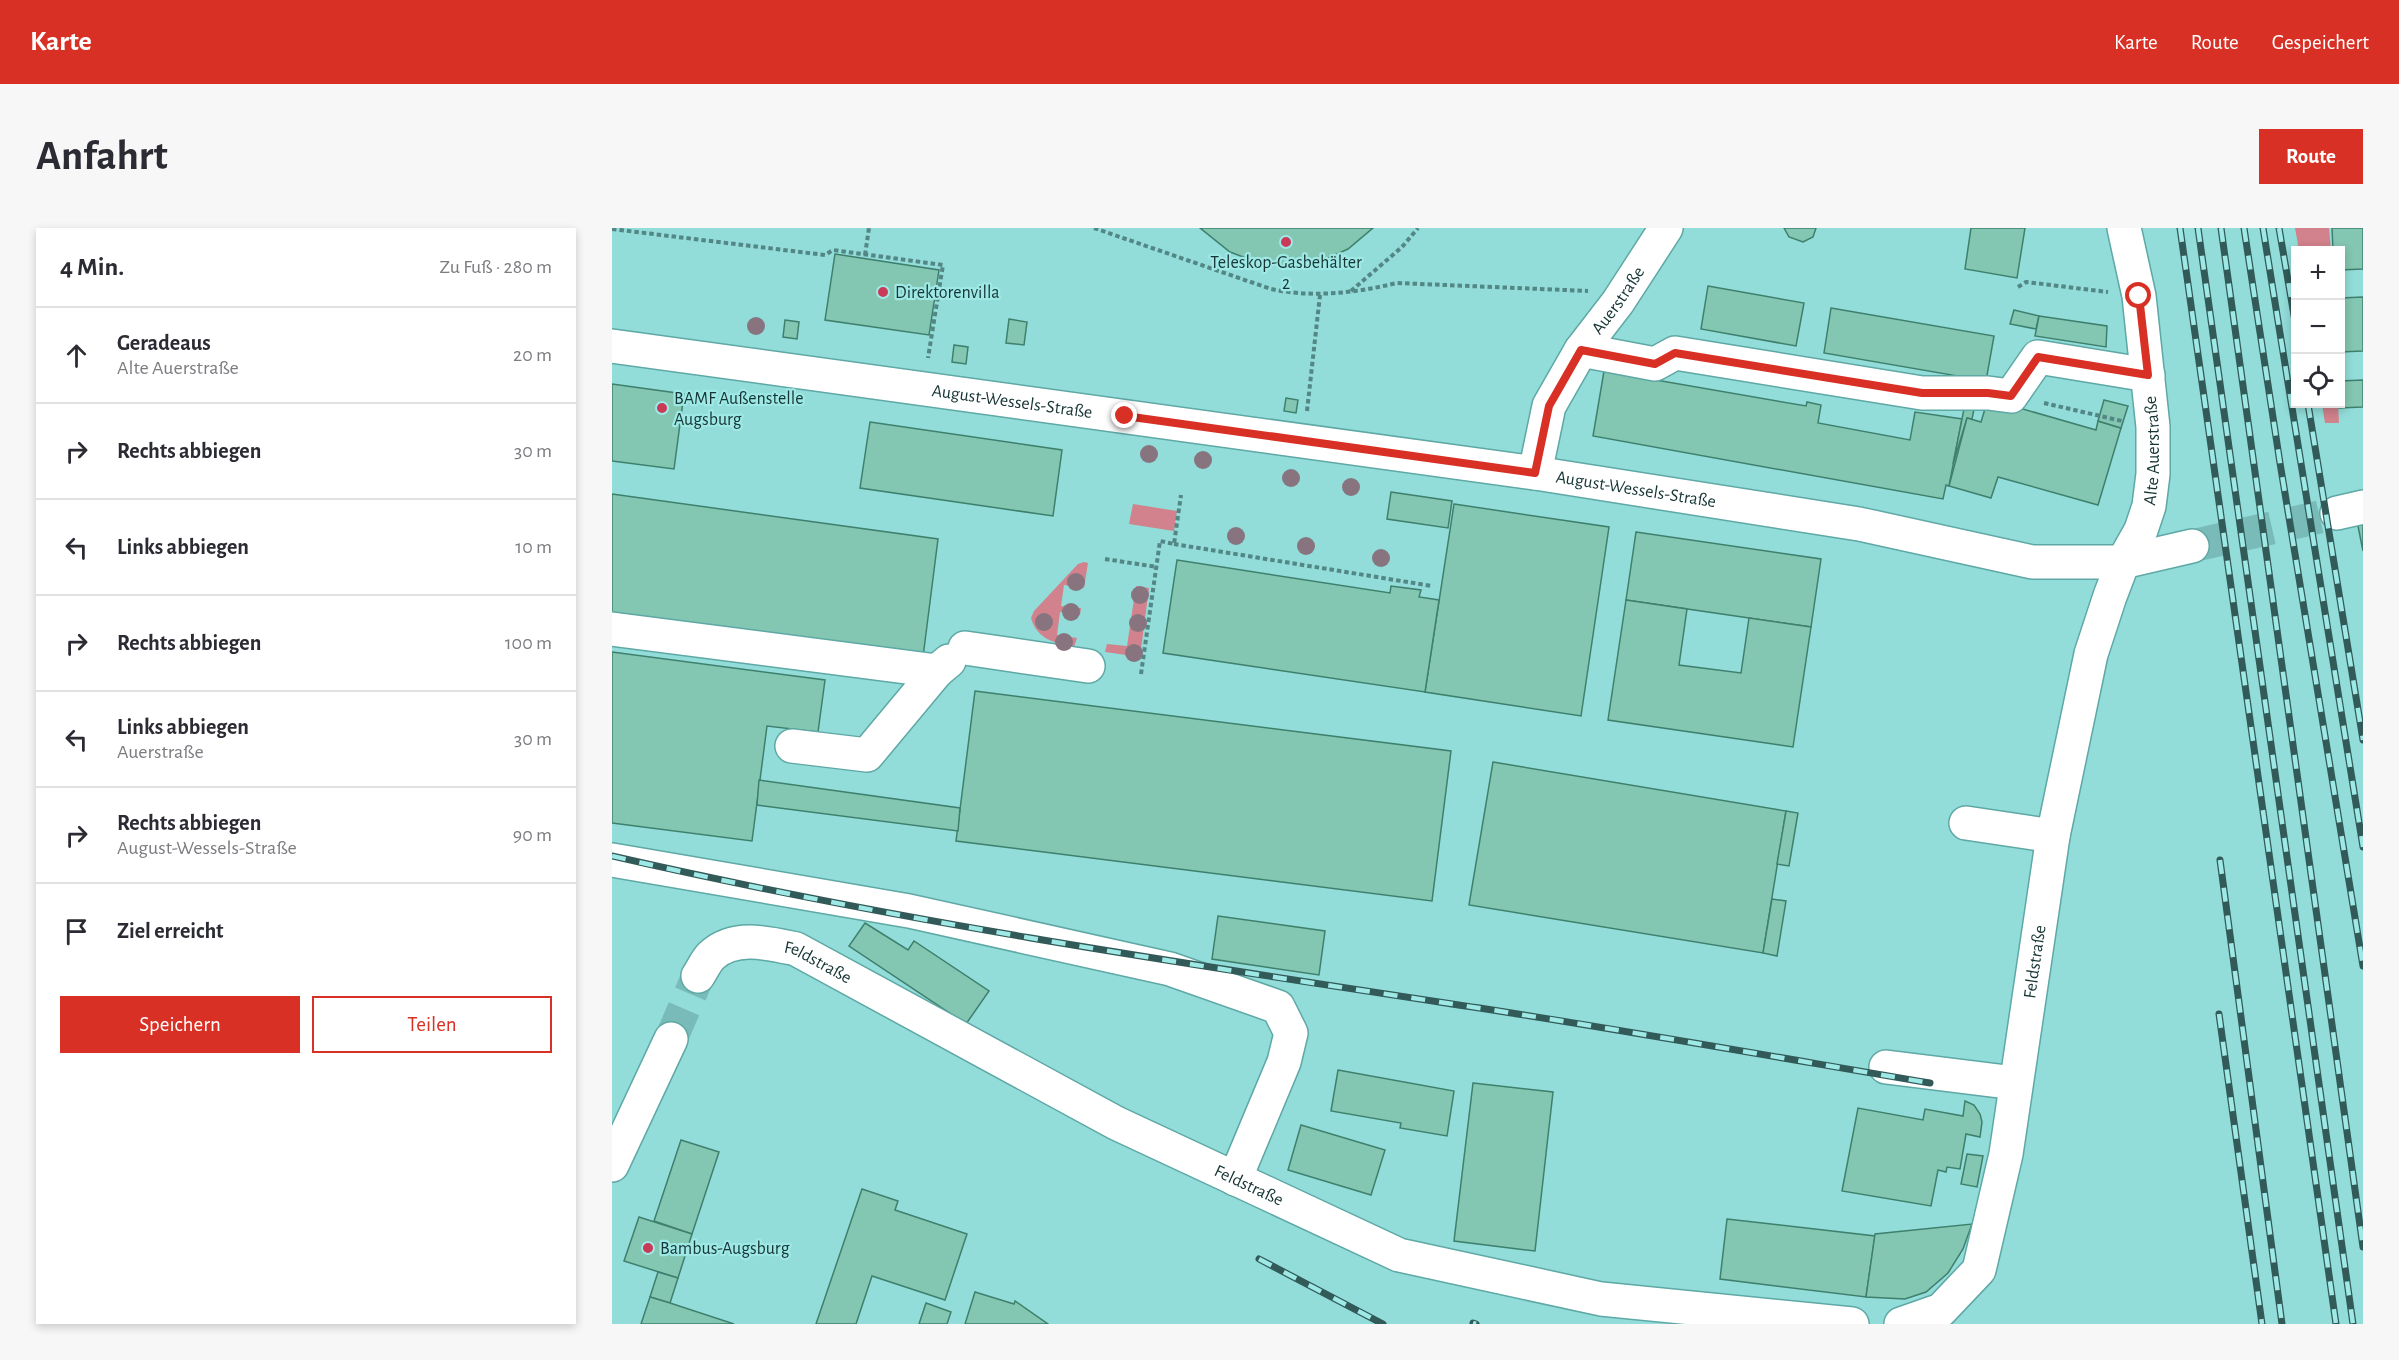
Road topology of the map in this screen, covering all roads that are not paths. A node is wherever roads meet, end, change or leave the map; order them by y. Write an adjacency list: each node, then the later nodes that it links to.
1 (1666, 228): 4 (street, Auerstraße)
2 (2124, 228): 5 (street, Alte Auerstraße)
3 (612, 346): 6 (street, August-Wessels-Straße)
4 (1581, 350): 5 (street); 6 (street, Auerstraße)
5 (2148, 375): 8 (street, Alte Auerstraße)
6 (1535, 473): 8 (street, August-Wessels-Straße)
7 (2192, 546): 8 (street, August-Wessels-Straße)
8 (2123, 562): 14 (street, Feldstraße)
9 (612, 629): 10 (street)
10 (951, 660): 11 (street); 12 (street)
11 (1088, 666)
12 (792, 746)
13 (1966, 823): 14 (street)
14 (2053, 836): 19 (street, Feldstraße)
15 (612, 860): 21 (street)
16 (698, 976): 21 (street, Feldstraße)
17 (671, 1039): 20 (street)
18 (1886, 1067): 19 (street)
19 (2015, 1083): 23 (street, Feldstraße)
20 (612, 1165)
21 (1235, 1179): 22 (street, Feldstraße)
22 (1852, 1324)
23 (1900, 1324)

